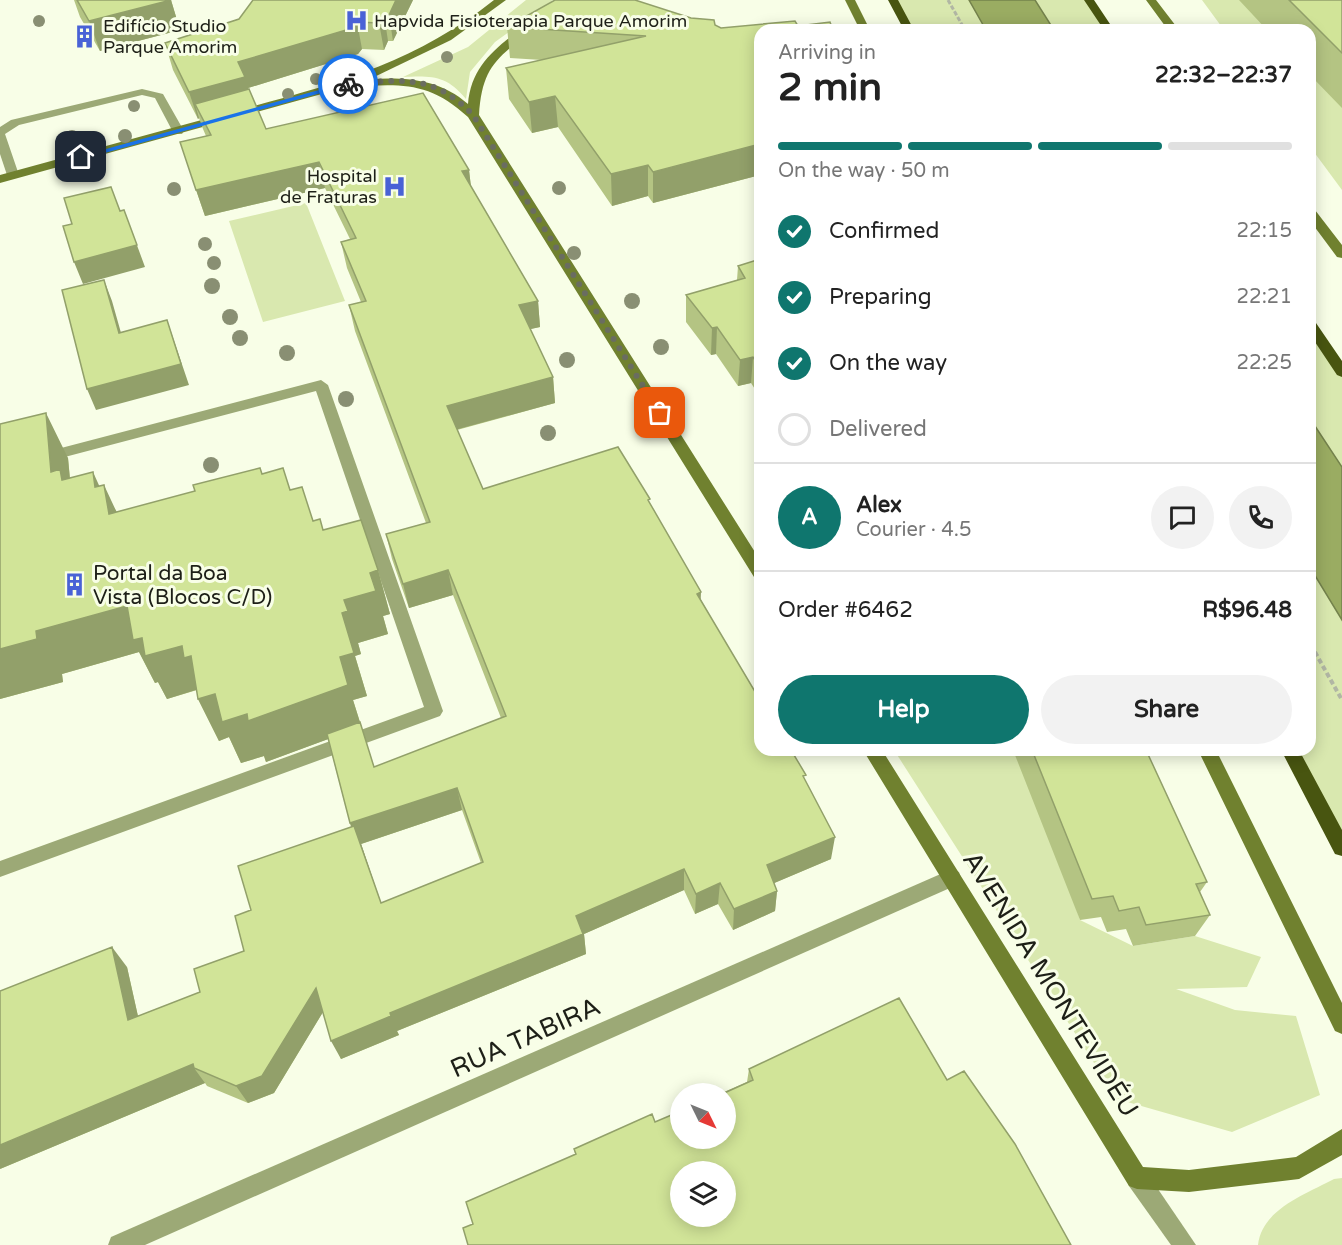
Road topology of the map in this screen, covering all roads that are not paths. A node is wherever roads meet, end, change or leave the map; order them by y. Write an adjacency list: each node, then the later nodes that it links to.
1 (501, 0): 11 (main road)
2 (850, 0): 7 (main road)
3 (893, 0): 8 (highway)
4 (1089, 0): 9 (highway)
5 (1151, 0): 10 (main road)
6 (538, 21): 12 (main road)
7 (863, 24)
8 (906, 24)
9 (1105, 24)
10 (1169, 24)
11 (347, 84): 12 (main road); 13 (main road)
12 (473, 115): 22 (main road)
13 (178, 131): 14 (street); 15 (main road)
14 (0, 134): 15 (street)
15 (13, 175): 16 (main road)
16 (0, 179)
17 (1316, 220): 18 (main road)
18 (1342, 254)
19 (1316, 333): 20 (highway)
20 (1342, 372)
21 (0, 469): 27 (street)
22 (754, 563)
23 (876, 756): 28 (main road, AVENIDA MONTEVIDÉU)
24 (1209, 756): 29 (main road)
25 (1293, 756): 26 (highway)
26 (1342, 848)
27 (0, 869)
28 (952, 878): 31 (main road, AVENIDA MONTEVIDÉU); 32 (street, RUA TABIRA)
29 (1342, 1024)
30 (1342, 1140): 31 (main road)
31 (1137, 1178): 33 (street, AVENIDA MONTEVIDÉU)
32 (119, 1245)
33 (1185, 1245)

